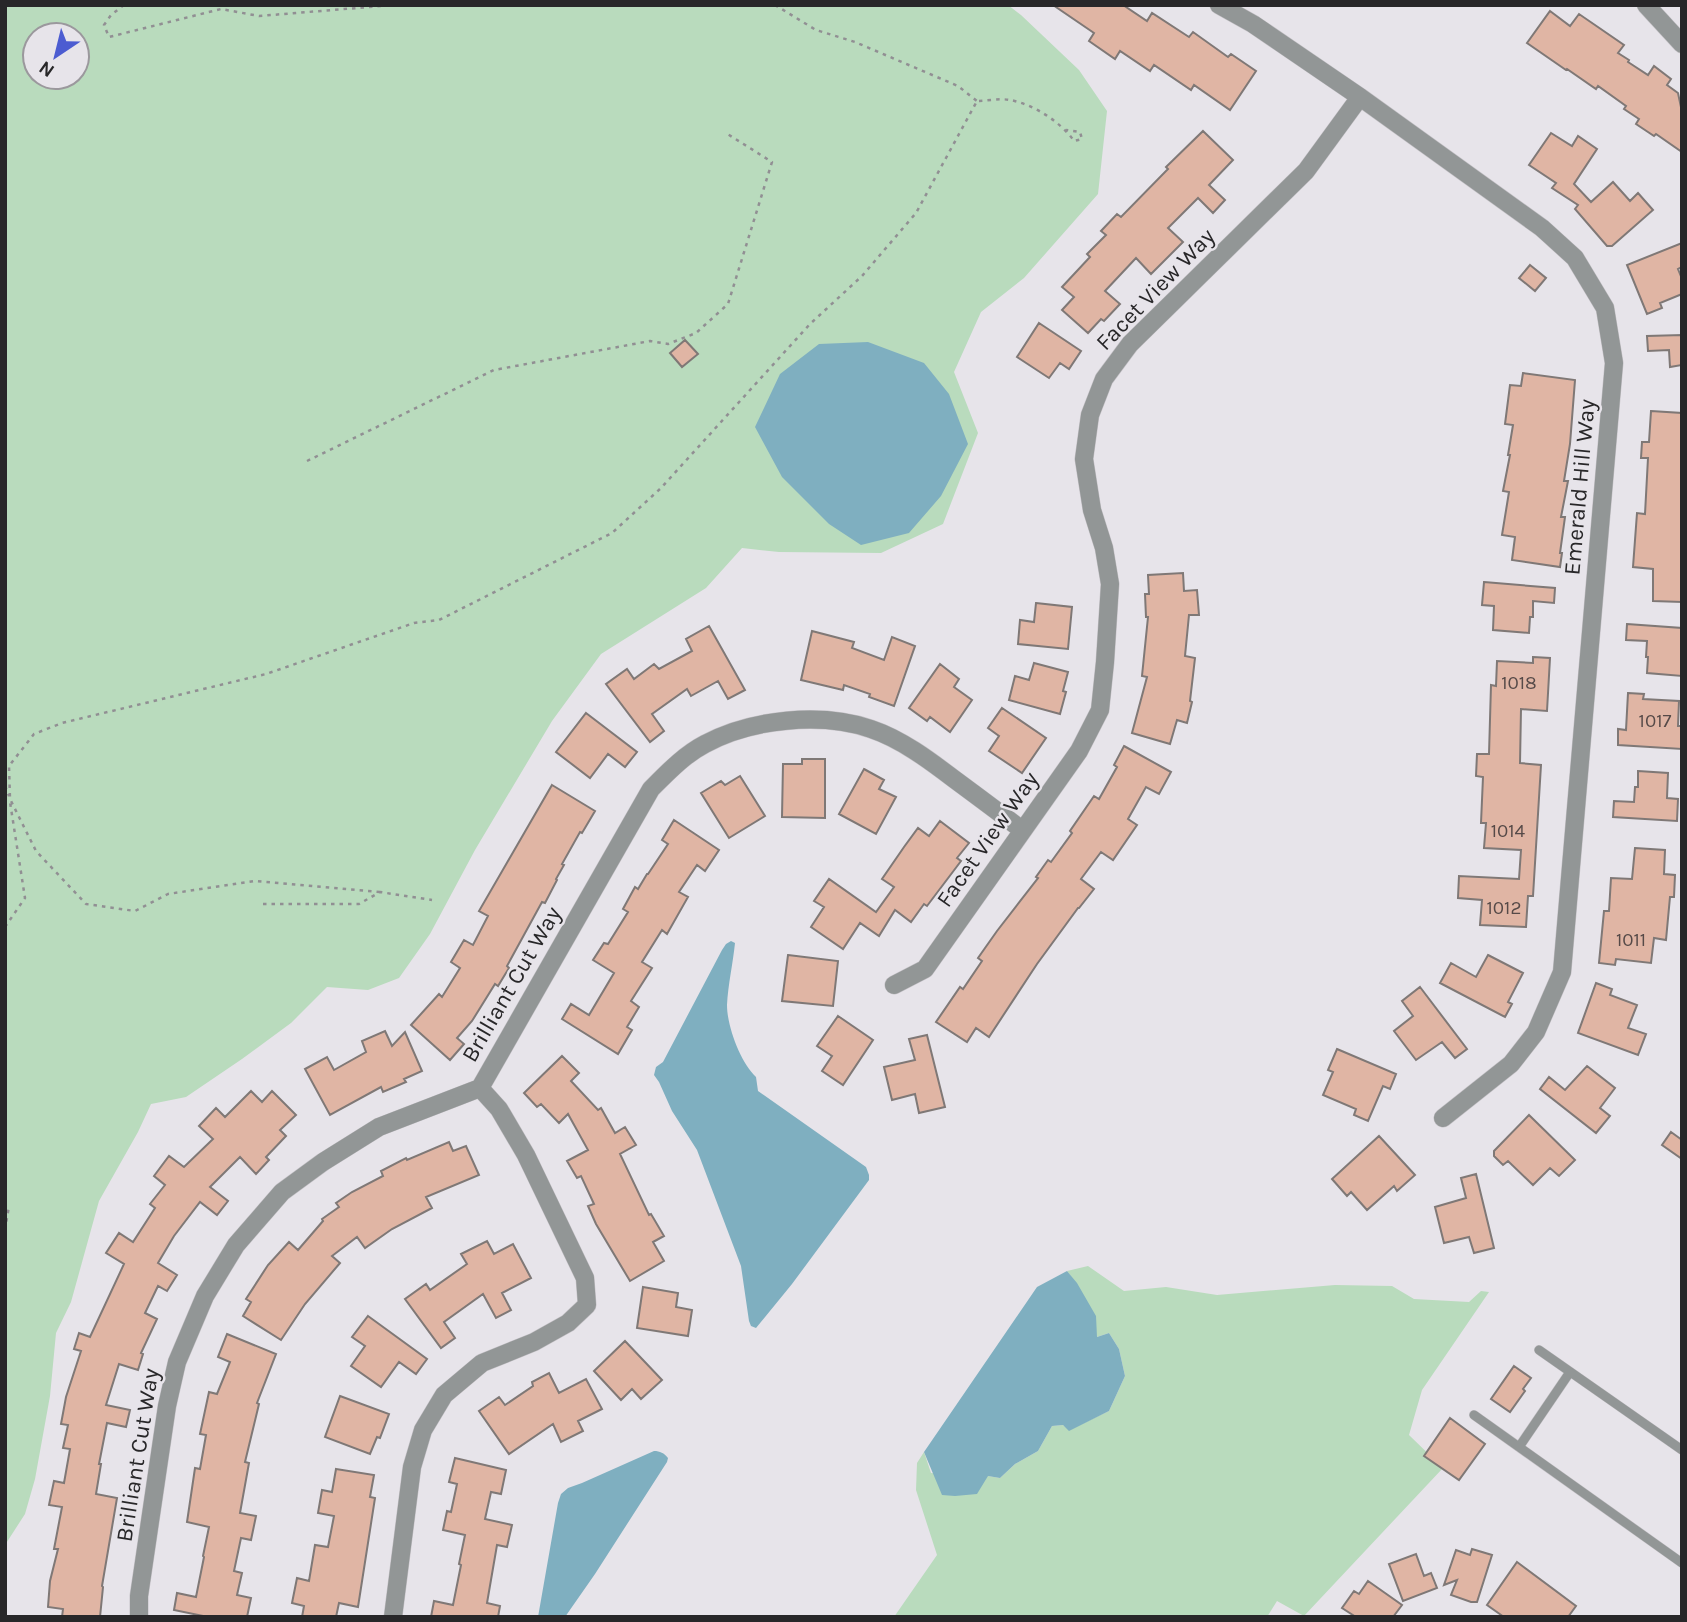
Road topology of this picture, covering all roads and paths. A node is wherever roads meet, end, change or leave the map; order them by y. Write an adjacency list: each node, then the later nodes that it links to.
1 (124, 5): 2 (path)
2 (394, 5)
3 (775, 5): 8 (path)
4 (1219, 5): 7 (street, Emerald Hill Way)
5 (1646, 5): 6 (street)
6 (1682, 44)
7 (1360, 97): 14 (street, Facet View Way); 21 (street, Emerald Hill Way)
8 (977, 101): 9 (path); 13 (path)
9 (1066, 130)
10 (726, 133): 11 (path)
11 (307, 461)
12 (5, 786): 13 (path)
13 (10, 799): 15 (path); 18 (path)
14 (1023, 830): 19 (street, Facet View Way); 20 (street, Brilliant Cut Way)
15 (380, 892): 16 (path); 17 (path)
16 (432, 900)
17 (263, 904)
18 (5, 927)
19 (894, 985)
20 (480, 1088): 30 (street, Brilliant Cut Way); 31 (street)
21 (1443, 1118)
22 (9, 1206): 23 (path)
23 (5, 1230)
24 (1539, 1350): 25 (lane)
25 (1570, 1373): 27 (lane); 28 (lane)
26 (1474, 1415): 27 (lane)
27 (1520, 1447): 29 (lane)
28 (1682, 1450)
29 (1682, 1563)
30 (139, 1617)
31 (393, 1617)

